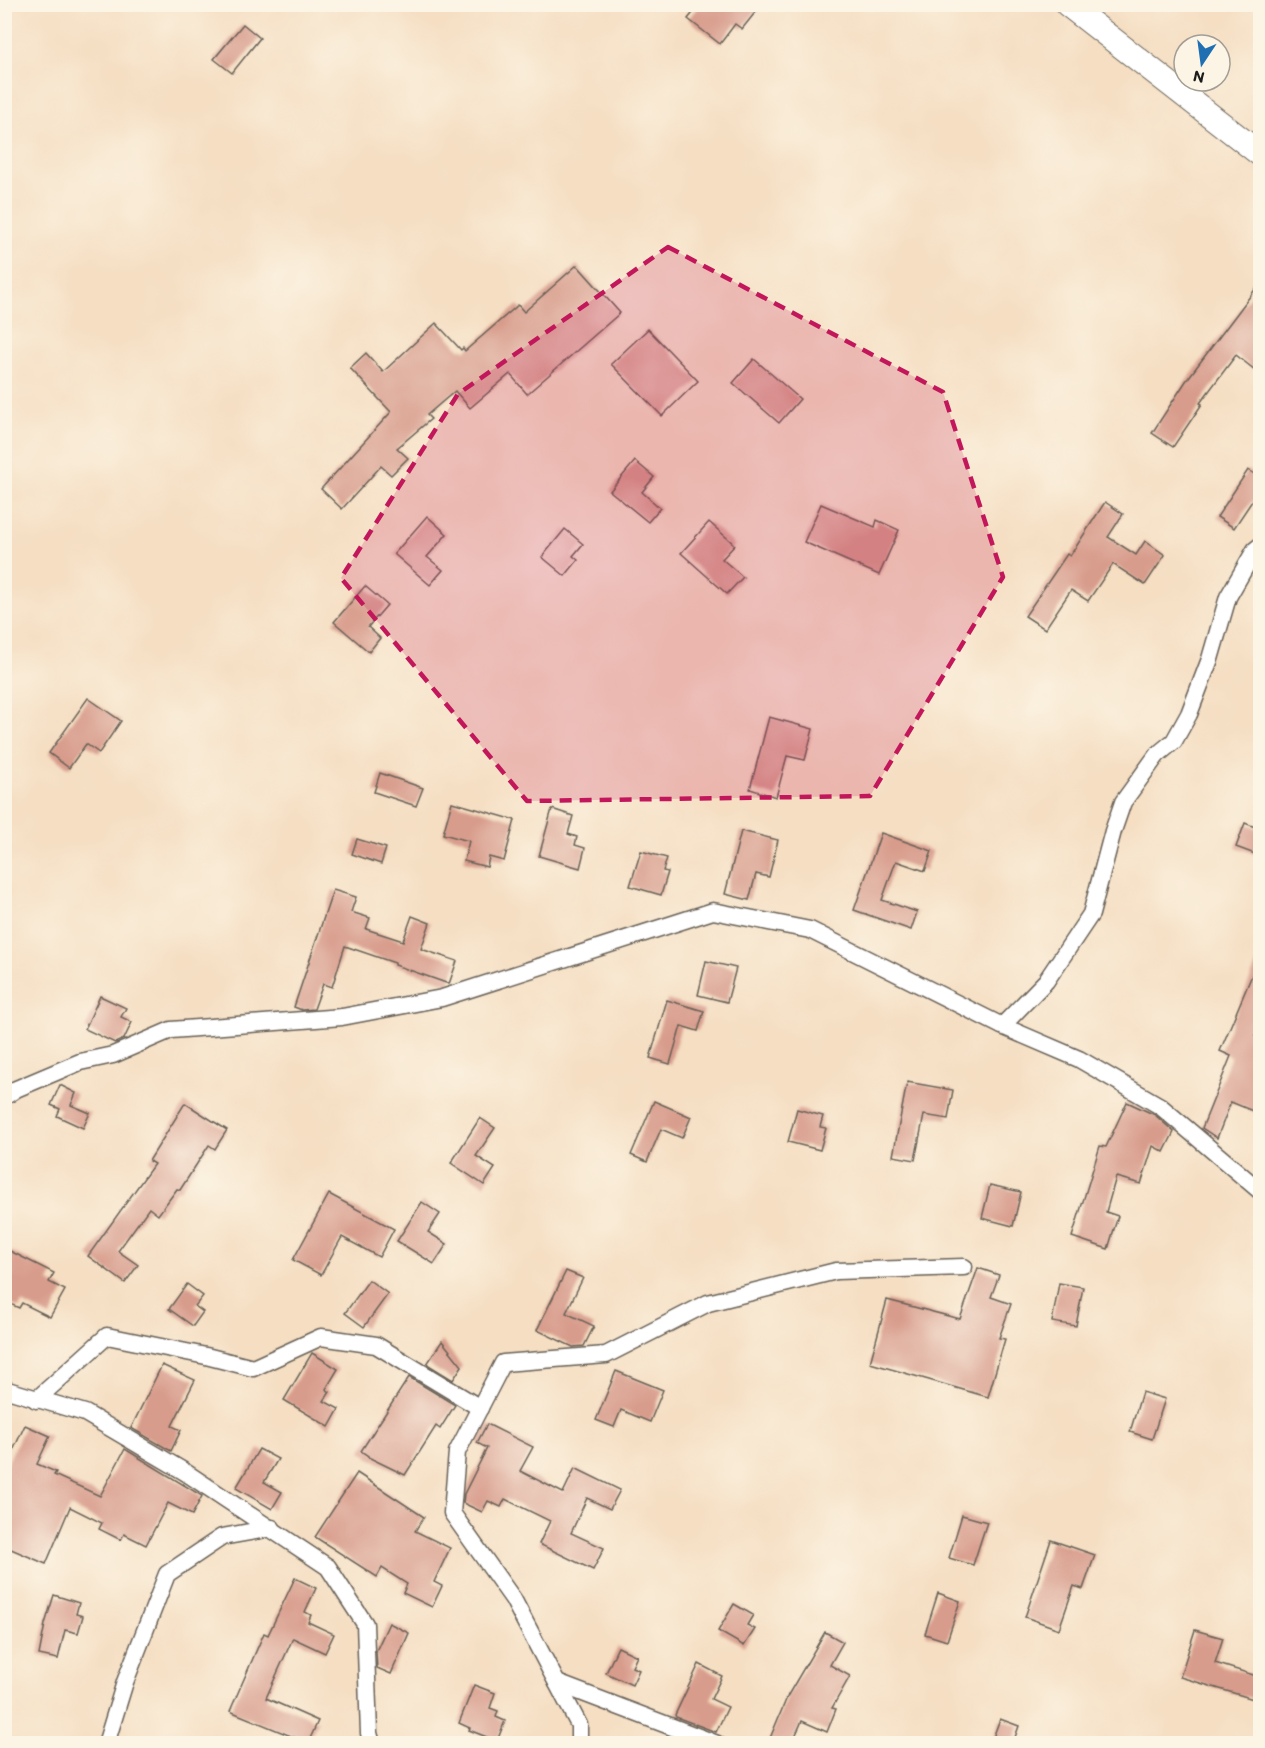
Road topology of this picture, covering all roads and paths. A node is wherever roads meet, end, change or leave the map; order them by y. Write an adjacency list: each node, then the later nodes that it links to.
1 (1067, 4): 2 (main road)
2 (1260, 154)
3 (1260, 546): 4 (street)
4 (1002, 1026): 5 (street); 6 (street)
5 (4, 1097)
6 (1260, 1191)
7 (963, 1267): 10 (street)
8 (4, 1389): 9 (street)
9 (36, 1400): 10 (street); 11 (street)
10 (480, 1408): 12 (street)
11 (272, 1528): 13 (street); 14 (street)
12 (557, 1683): 15 (street); 16 (street)
13 (106, 1743)
14 (372, 1743)
15 (579, 1743)
16 (717, 1743)

